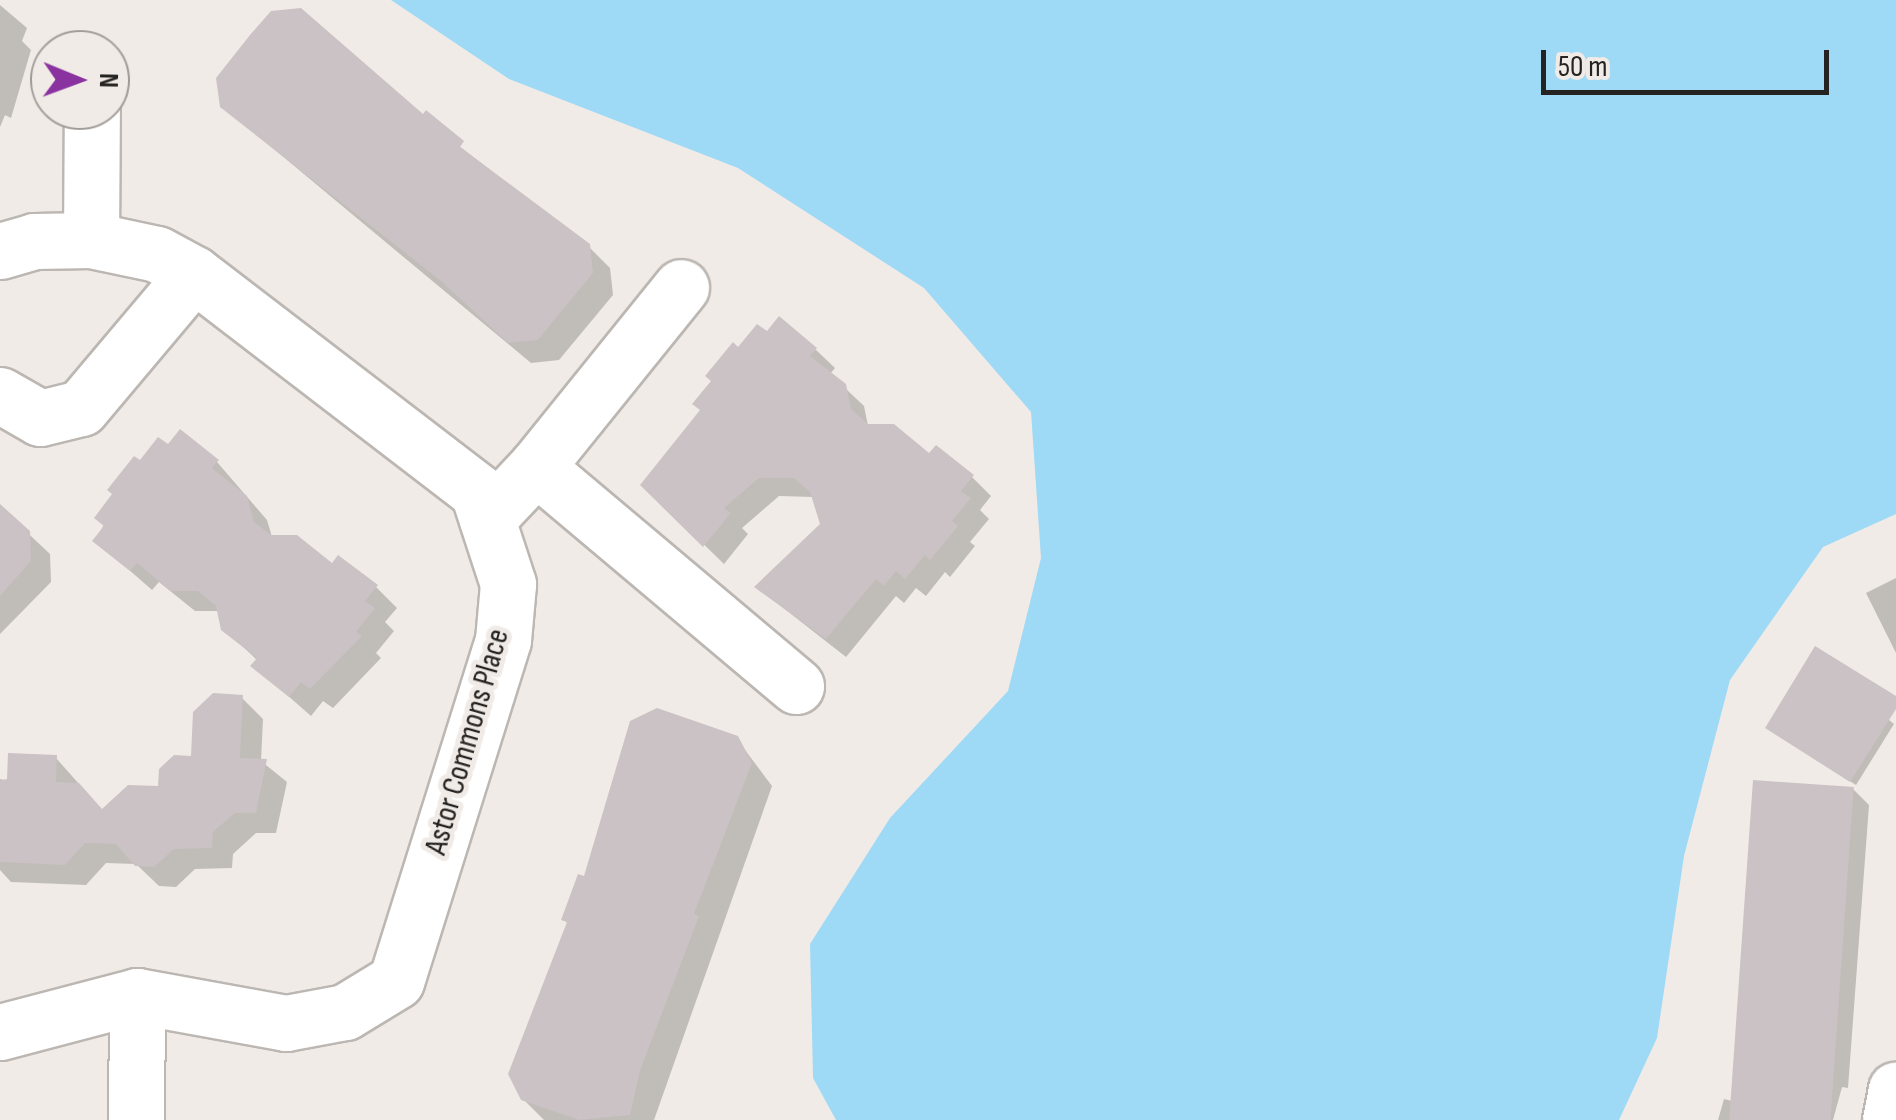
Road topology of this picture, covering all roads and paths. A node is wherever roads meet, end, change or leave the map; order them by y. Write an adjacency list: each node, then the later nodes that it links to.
1 (92, 130): 2 (street)
2 (91, 240): 3 (street, Astor Commons Place); 4 (street, Astor Commons Place)
3 (0, 251)
4 (194, 274): 6 (street); 8 (street, Astor Commons Place)
5 (681, 287): 7 (street)
6 (0, 395)
7 (536, 467): 8 (street); 9 (street)
8 (487, 519): 10 (street, Astor Commons Place)
9 (796, 686)
10 (137, 996): 11 (street, Astor Commons Place); 13 (street)
11 (0, 1032)
12 (1896, 1090): 14 (street)
13 (136, 1120)
14 (1890, 1120)

